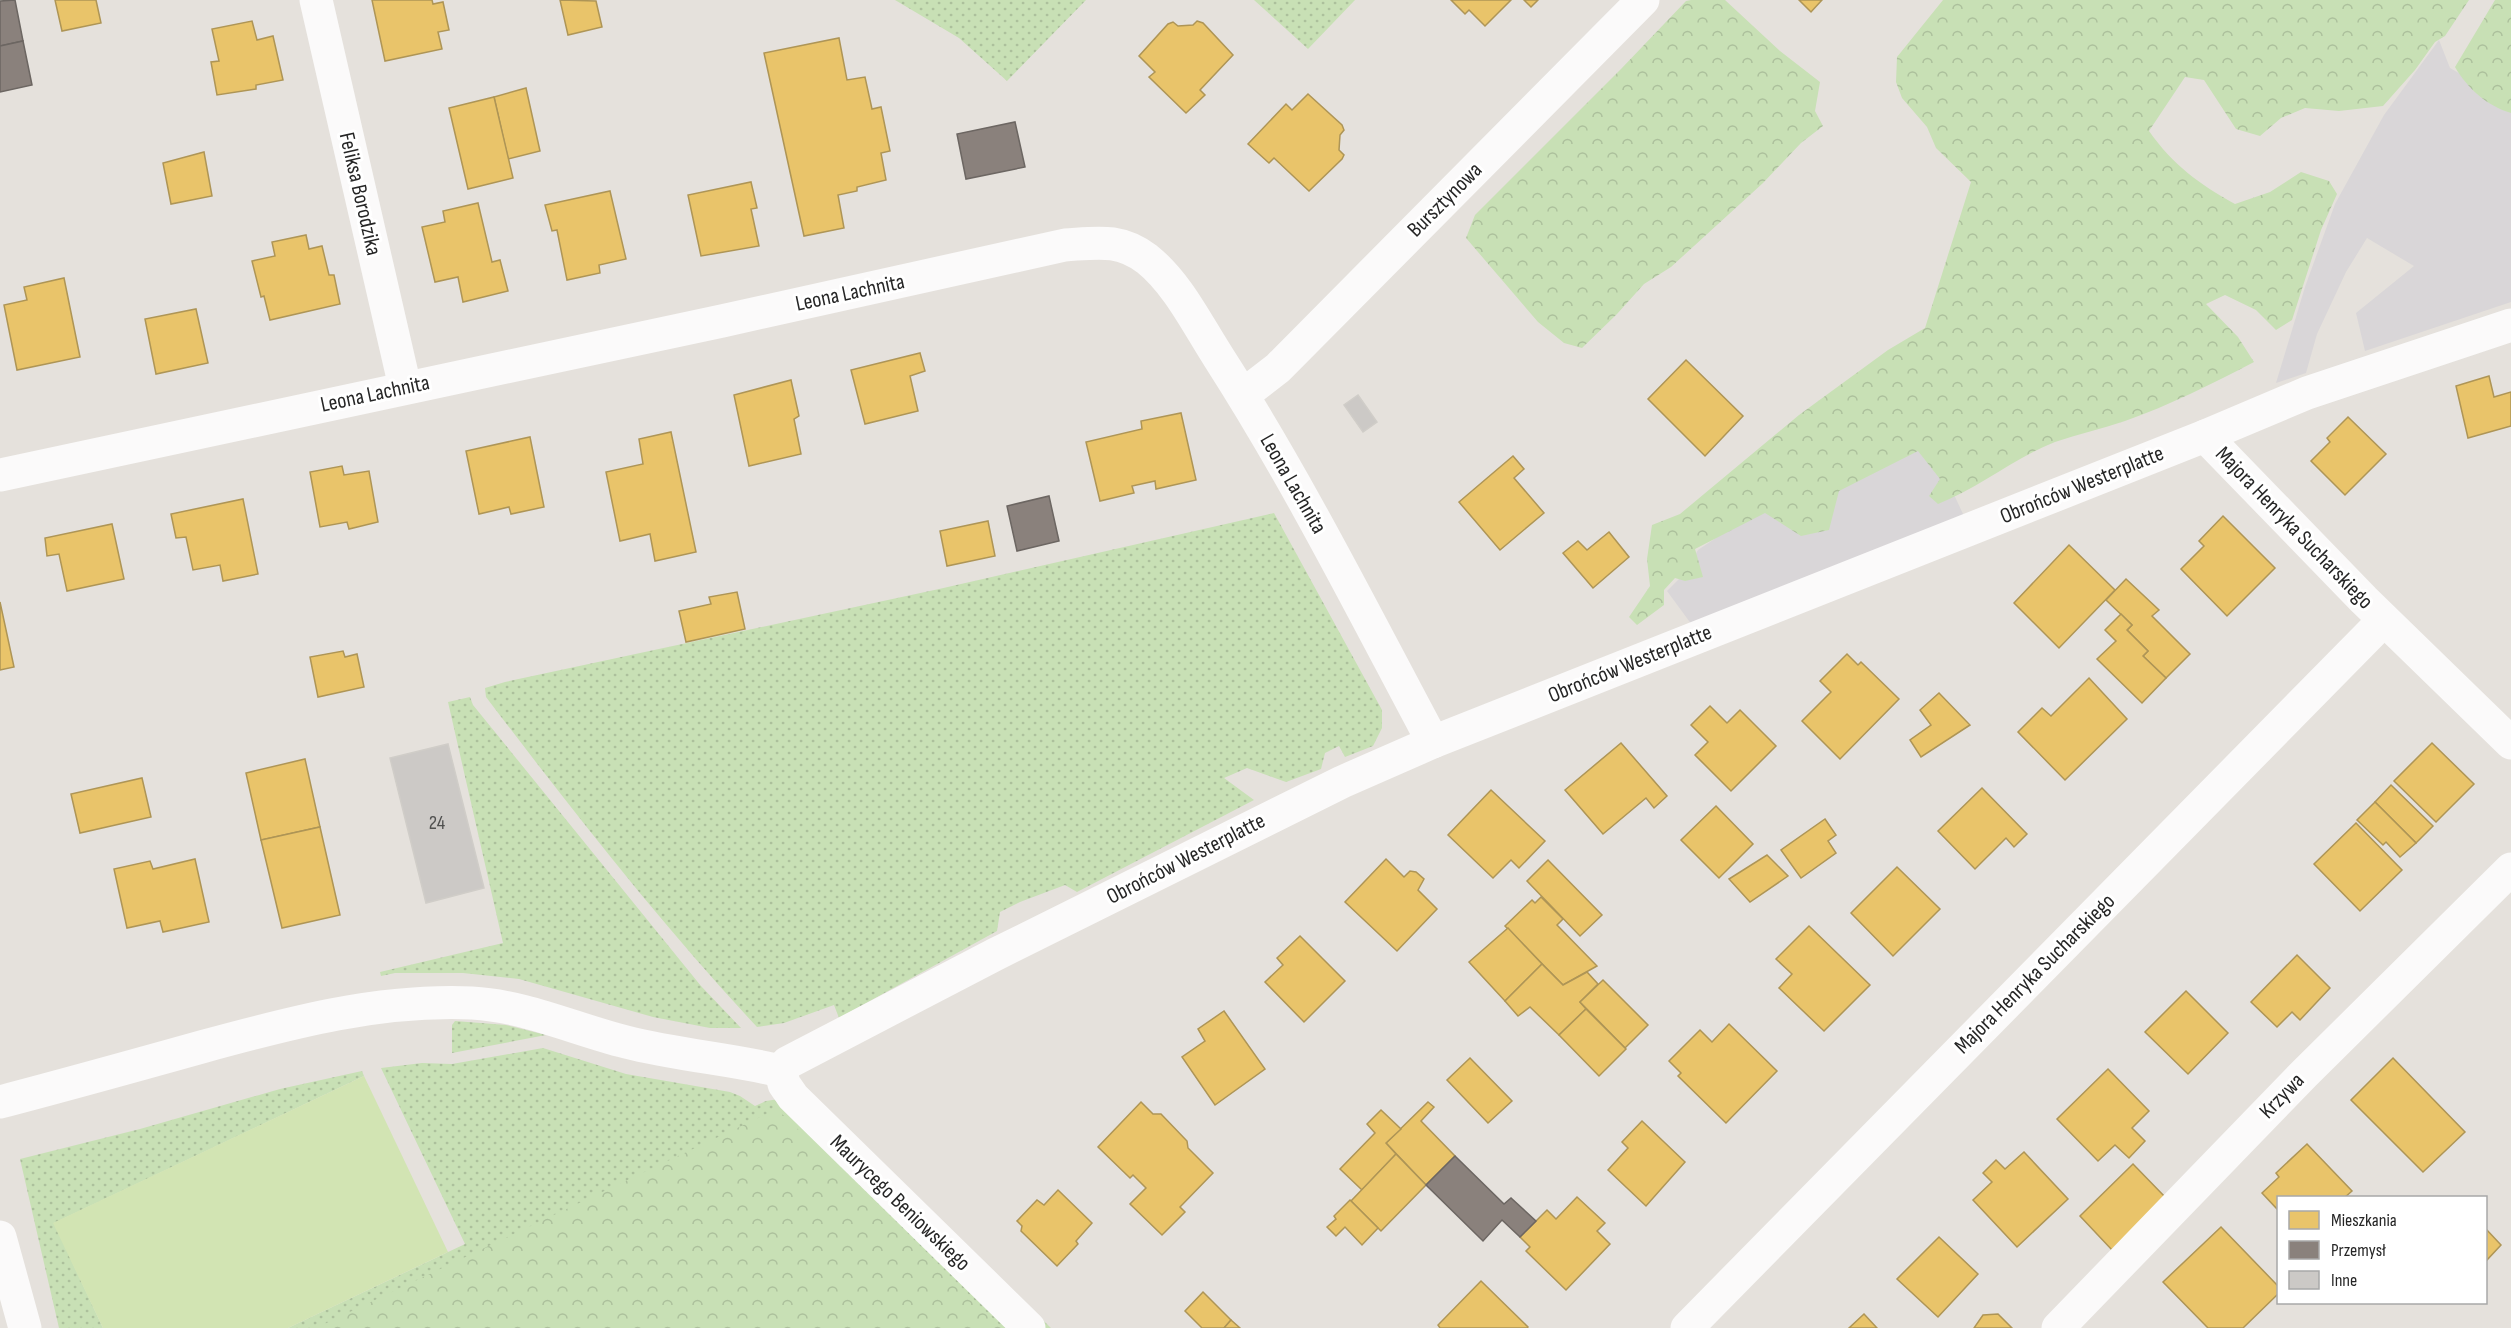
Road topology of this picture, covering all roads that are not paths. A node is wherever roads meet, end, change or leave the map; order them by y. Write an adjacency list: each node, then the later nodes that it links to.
1 (316, 0): 4 (street, Feliksa Borodzika)
2 (1643, 0): 5 (street, Bursztynowa)
3 (2511, 325): 6 (street, Obrońców Westerplatte)
4 (405, 387): 5 (street, Leona Lachnita); 7 (street, Leona Lachnita)
5 (1243, 395): 9 (street, Leona Lachnita)
6 (2205, 436): 8 (street, Majora Henryka Sucharskiego); 9 (street, Obrońców Westerplatte)
7 (0, 475)
8 (2384, 620): 10 (street, Majora Henryka Sucharskiego); 17 (street, Majora Henryka Sucharskiego)
9 (1433, 742): 12 (street, Obrońców Westerplatte)
10 (2511, 743)
11 (2511, 869): 18 (street, Krzywa)
12 (781, 1071): 13 (street); 16 (street, Maurycego Beniowskiego)
13 (0, 1102)
14 (0, 1237): 15 (street)
15 (25, 1328)
16 (1029, 1328)
17 (1687, 1328)
18 (2058, 1328)

